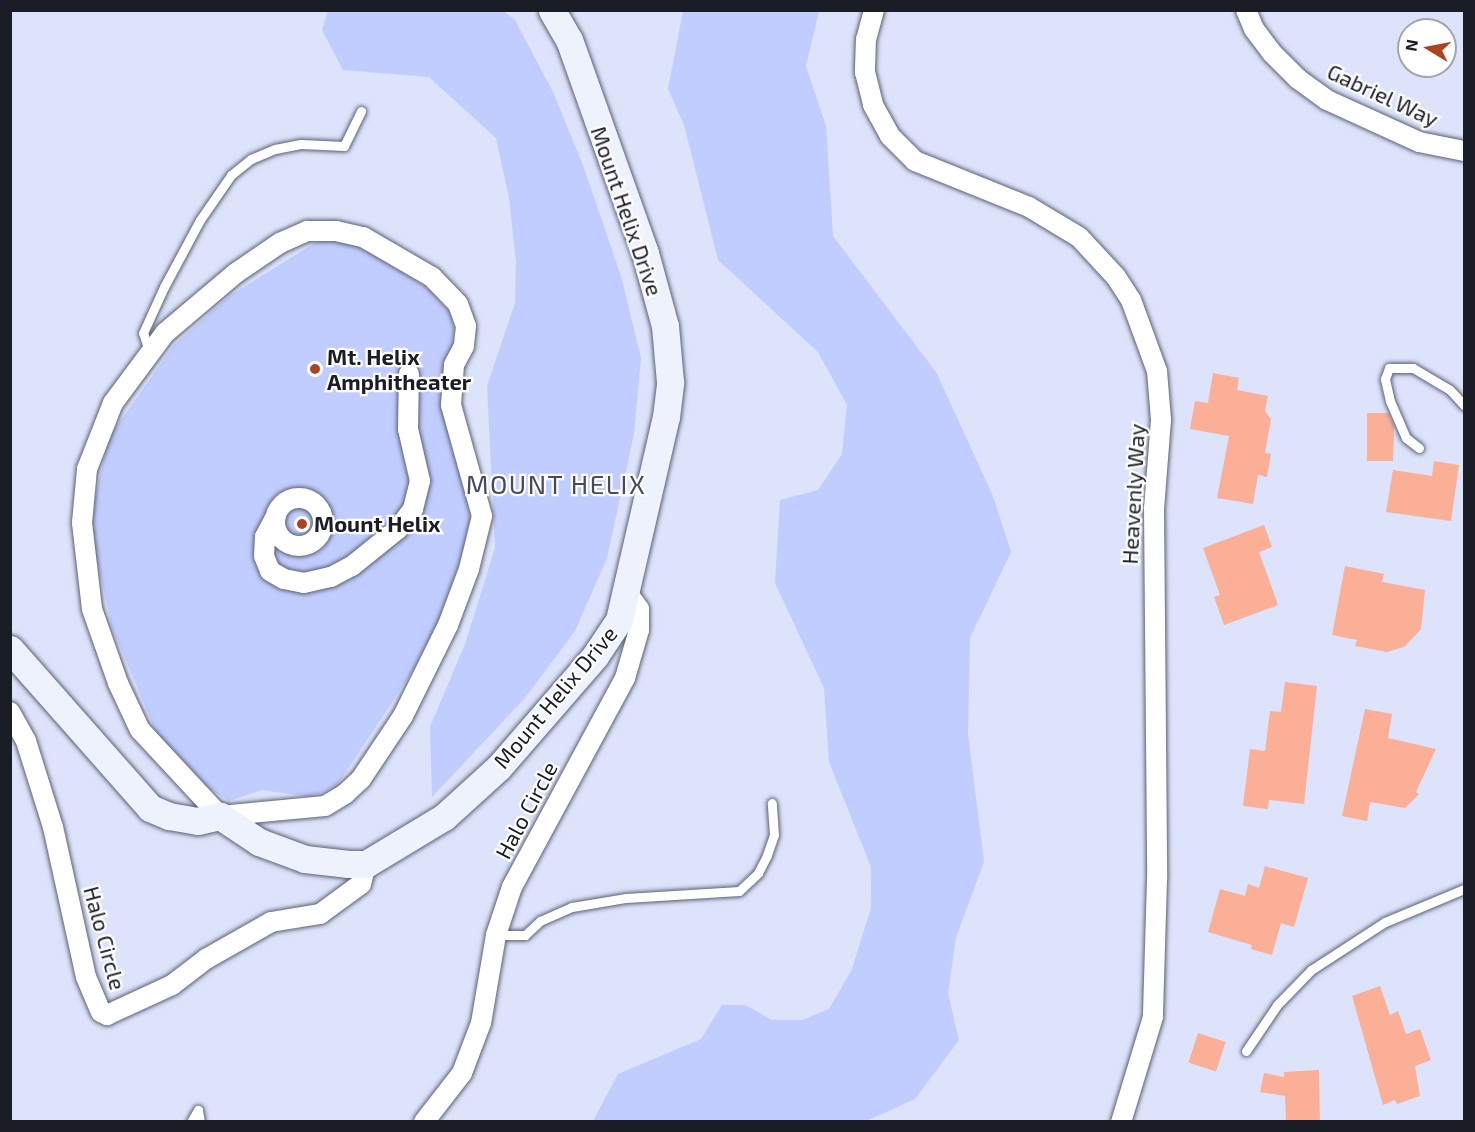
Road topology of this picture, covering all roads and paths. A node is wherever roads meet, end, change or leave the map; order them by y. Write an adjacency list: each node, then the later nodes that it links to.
1 (552, 10): 11 (street, Mount Helix Drive)
2 (874, 10): 23 (street, Heavenly Way)
3 (1246, 10): 5 (street, Gabriel Way)
4 (361, 111): 6 (lane)
5 (1464, 151)
6 (149, 351): 15 (street); 15 (street)
7 (408, 374): 10 (street)
8 (1464, 405): 9 (lane)
9 (1419, 448)
10 (276, 516)
11 (625, 590): 16 (street, Mount Helix Drive); 18 (street, Halo Circle)
12 (10, 650): 15 (street)
13 (10, 712): 16 (street, Halo Circle)
14 (771, 803): 18 (lane)
15 (220, 816): 16 (street)
16 (366, 864)
17 (1464, 889): 19 (lane)
18 (496, 935): 22 (street, Halo Circle)
19 (1246, 1051)
20 (191, 1122): 21 (lane)
21 (200, 1122)
22 (424, 1122)
23 (1121, 1122)

